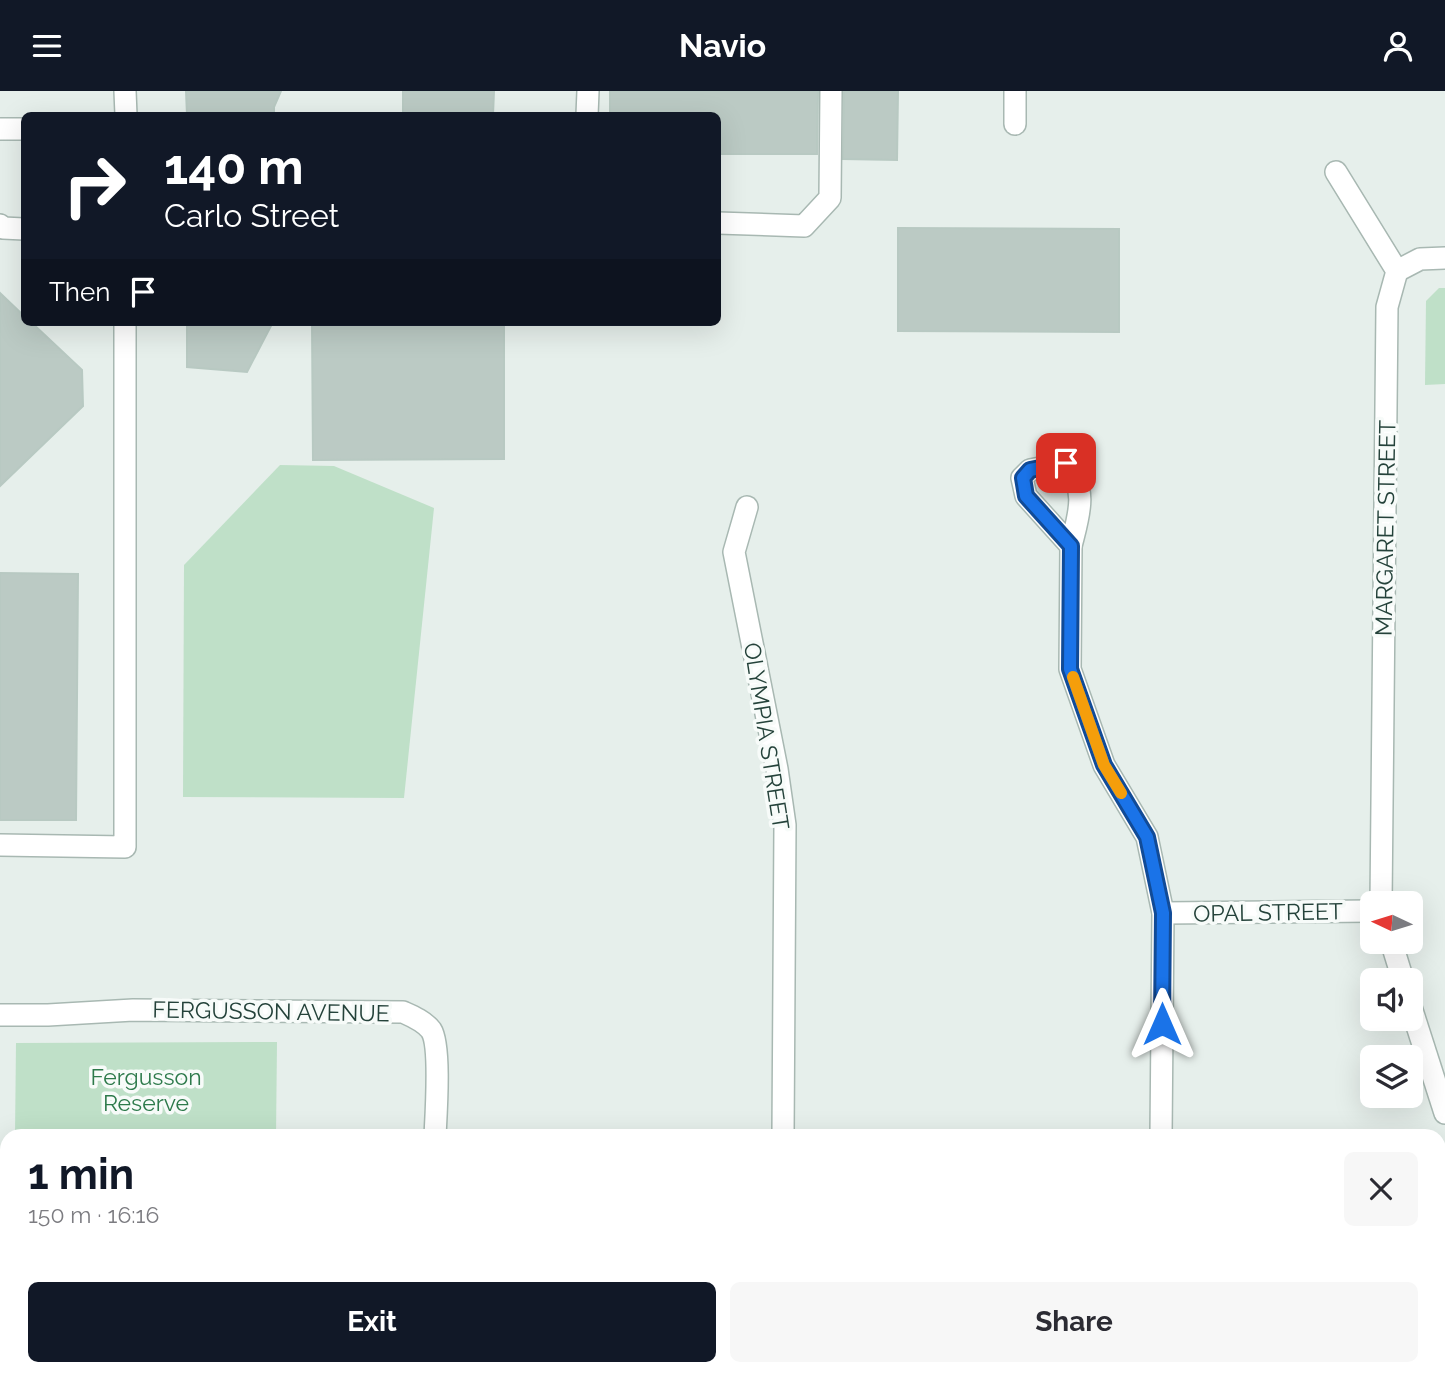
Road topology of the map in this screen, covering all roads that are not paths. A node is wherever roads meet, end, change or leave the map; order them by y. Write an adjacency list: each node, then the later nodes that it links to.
1 (125, 91): 5 (street)
2 (588, 91): 6 (street)
3 (831, 91): 11 (street)
4 (1015, 91): 7 (street)
5 (126, 112)
6 (587, 112)
7 (1015, 124)
8 (0, 129): 9 (street)
9 (21, 129)
10 (1336, 171): 15 (street)
11 (721, 223)
12 (0, 225): 13 (street)
13 (21, 229)
14 (1445, 258): 15 (street)
15 (1397, 271): 20 (street, MARGARET STREET)
16 (125, 326): 19 (street)
17 (747, 507): 27 (street, OLYMPIA STREET)
18 (1071, 546): 22 (street)
19 (0, 845)
20 (1381, 891)
21 (1360, 911): 22 (street, OPAL STREET)
22 (1163, 913): 28 (street)
23 (0, 1015): 26 (street, FERGUSSON AVENUE)
24 (1419, 1031): 25 (street)
25 (1445, 1113)
26 (435, 1129)
27 (783, 1129)
28 (1161, 1129)

